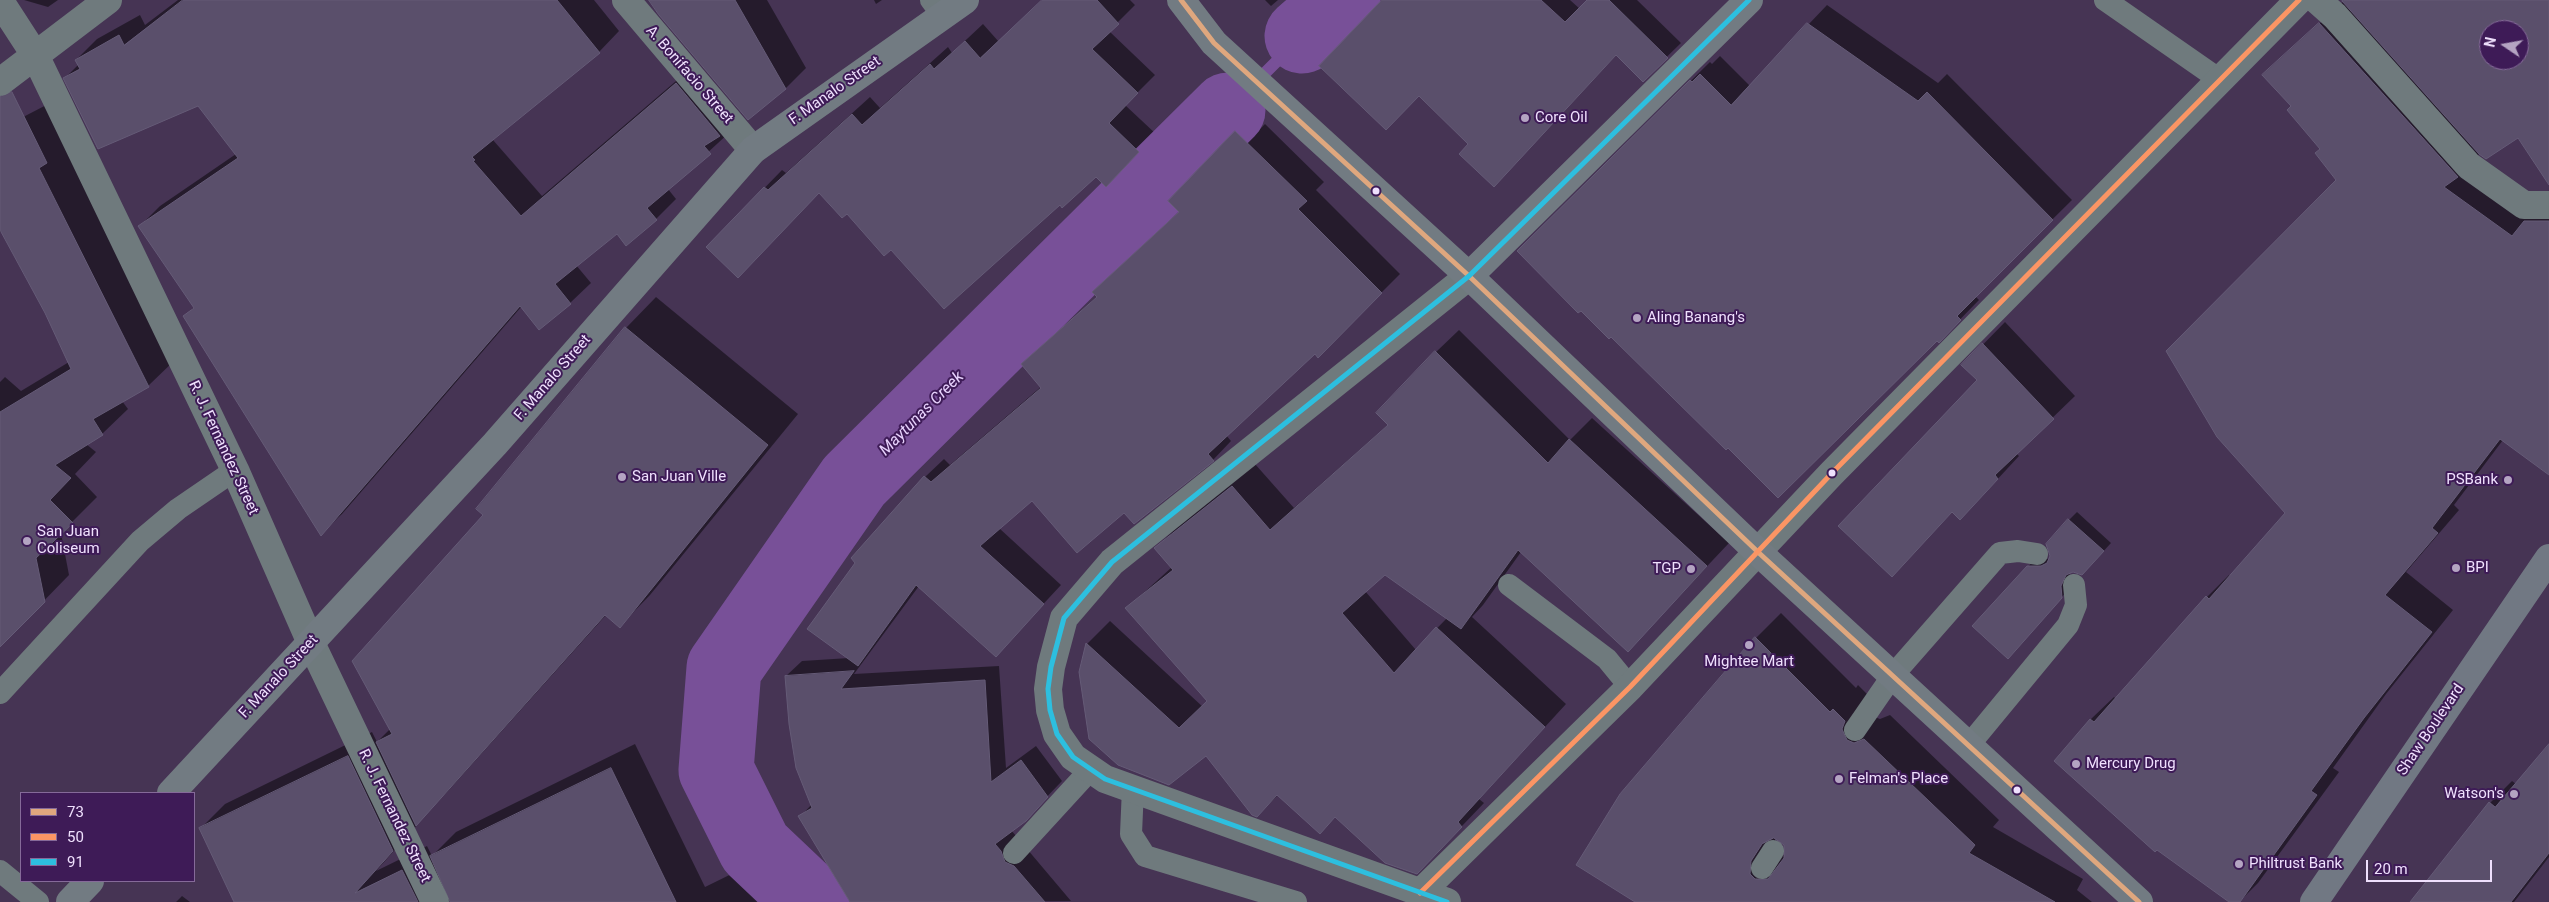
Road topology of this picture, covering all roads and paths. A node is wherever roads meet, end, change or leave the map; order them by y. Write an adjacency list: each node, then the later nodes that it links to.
1 (108, 0): 11 (street)
2 (626, 0): 14 (street, A. Bonifacio Street)
3 (965, 0): 10 (main road, F. Manalo Street)
4 (1181, 0): 16 (main road)
5 (1749, 0): 16 (main road)
6 (2105, 0): 12 (lane)
7 (2299, 0): 12 (street)
8 (2317, 0): 15 (street)
9 (0, 1): 11 (street, R. J. Fernandez Street)
10 (937, 8): 14 (main road, F. Manalo Street)
11 (35, 55): 13 (street); 17 (street, R. J. Fernandez Street)
12 (2220, 80): 18 (street)
13 (0, 82)
14 (753, 150): 23 (main road, F. Manalo Street)
15 (2549, 205)
16 (1469, 276): 18 (main road); 29 (street)
17 (235, 470): 23 (street, R. J. Fernandez Street); 26 (lane)
18 (1759, 552): 24 (main road); 25 (street)
19 (2037, 554): 24 (lane)
20 (2544, 573): 42 (main road, Shaw Boulevard)
21 (1509, 585): 25 (lane)
22 (2074, 585): 28 (lane)
23 (311, 643): 31 (main road, F. Manalo Street); 38 (street, R. J. Fernandez Street)
24 (1893, 675): 27 (lane); 28 (main road)
25 (1630, 687): 35 (street)
26 (0, 693)
27 (1855, 730)
28 (1969, 745): 41 (main road)
29 (1091, 769): 30 (street); 32 (lane)
30 (1133, 788): 35 (street); 39 (lane)
31 (172, 792)
32 (1014, 853)
33 (0, 871): 36 (lane)
34 (89, 882): 37 (main road)
35 (1416, 897): 40 (street)
36 (38, 902)
37 (70, 902)
38 (435, 902)
39 (1296, 902)
40 (1447, 902)
41 (2139, 902)
42 (2314, 902)

